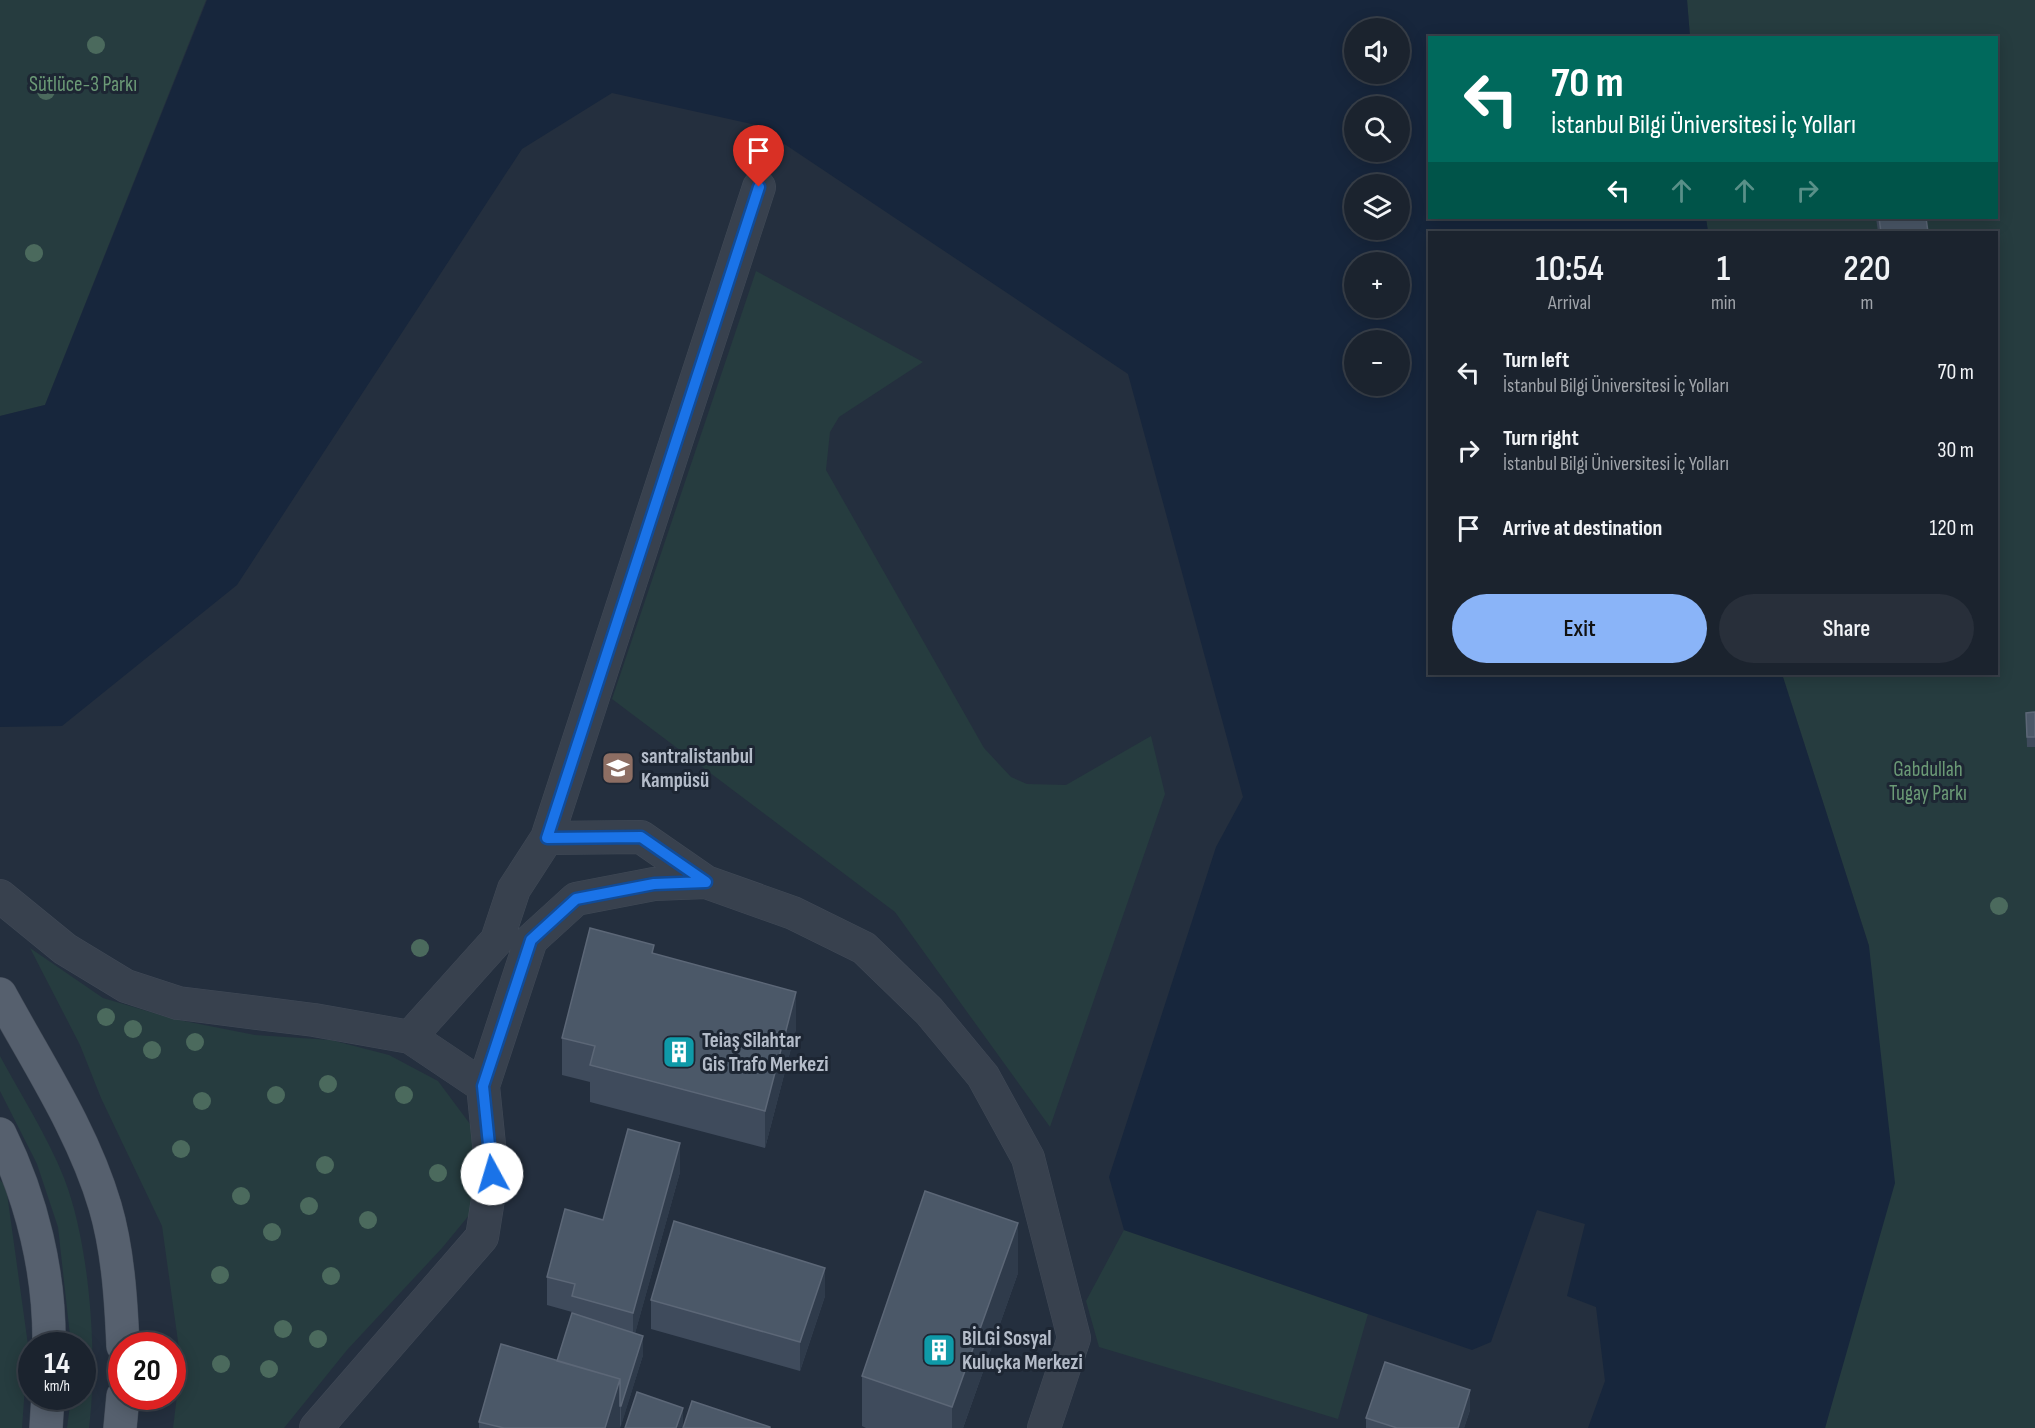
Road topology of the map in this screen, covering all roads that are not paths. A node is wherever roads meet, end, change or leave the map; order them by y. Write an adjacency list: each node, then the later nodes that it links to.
1 (759, 187): 2 (lane)
2 (547, 838): 3 (lane); 6 (lane)
3 (706, 882): 7 (lane); 16 (lane)
4 (0, 896): 6 (lane)
5 (0, 994): 10 (main road)
6 (410, 1037): 7 (lane)
7 (483, 1086): 15 (lane)
8 (0, 1134): 9 (main road)
9 (48, 1332)
10 (122, 1332)
11 (47, 1410): 13 (main road)
12 (122, 1410): 14 (main road)
13 (46, 1428)
14 (120, 1428)
15 (316, 1428)
16 (1044, 1428)

